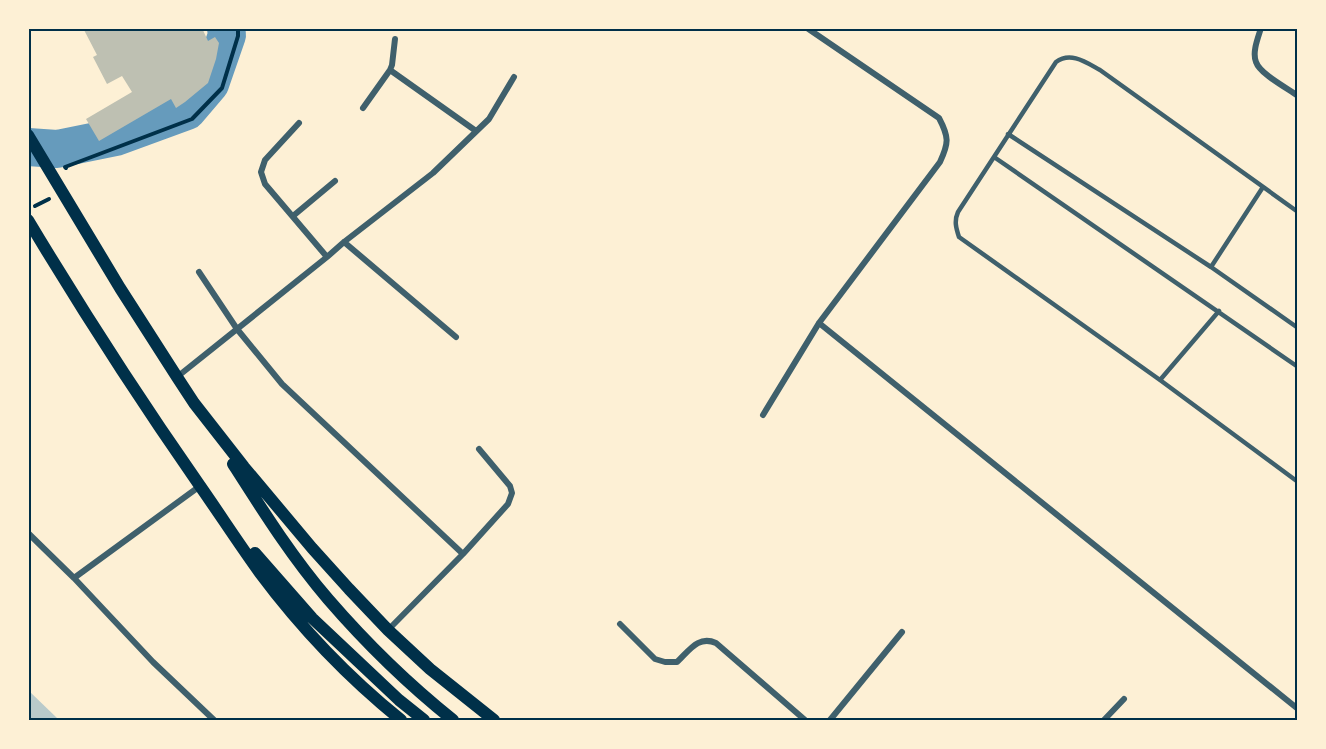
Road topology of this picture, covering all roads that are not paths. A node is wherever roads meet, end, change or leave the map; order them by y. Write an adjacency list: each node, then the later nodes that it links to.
1 (807, 28): 23 (street)
2 (1261, 28): 6 (street)
3 (395, 39): 4 (street)
4 (390, 70): 7 (street); 9 (street)
5 (514, 77): 9 (street)
6 (1298, 96)
7 (363, 108)
8 (299, 123): 16 (street)
9 (476, 131): 18 (street)
10 (1008, 134): 12 (lane); 14 (lane); 20 (lane)
11 (28, 135): 28 (main road)
12 (994, 157): 22 (lane); 29 (lane)
13 (335, 181): 16 (street)
14 (1263, 187): 15 (lane); 20 (lane)
15 (1298, 212)
16 (293, 216): 19 (street)
17 (28, 220): 34 (main road)
18 (344, 242): 19 (street); 26 (street)
19 (327, 257): 25 (street)
20 (1211, 267): 24 (lane)
21 (199, 272): 25 (street)
22 (1219, 311): 27 (lane); 29 (lane)
23 (819, 323): 31 (street); 43 (street)
24 (1298, 328)
25 (237, 329): 28 (street); 37 (street)
26 (456, 337)
27 (1298, 367)
28 (177, 377): 30 (main road)
29 (1160, 380): 33 (lane)
30 (194, 403): 40 (main road); 47 (main road)
31 (763, 415)
32 (479, 449): 37 (street)
33 (1298, 482)
34 (200, 486): 35 (main road); 38 (street)
35 (211, 503): 45 (main road); 46 (main road)
36 (28, 533): 38 (street)
37 (464, 554): 40 (street)
38 (74, 578): 44 (street)
39 (620, 624): 49 (street)
40 (388, 630): 48 (main road)
41 (902, 632): 50 (street)
42 (1124, 699): 51 (street)
43 (1298, 709)
44 (214, 720)
45 (401, 720)
46 (424, 720)
47 (453, 720)
48 (494, 720)
49 (805, 720)
50 (830, 720)
51 (1104, 720)

